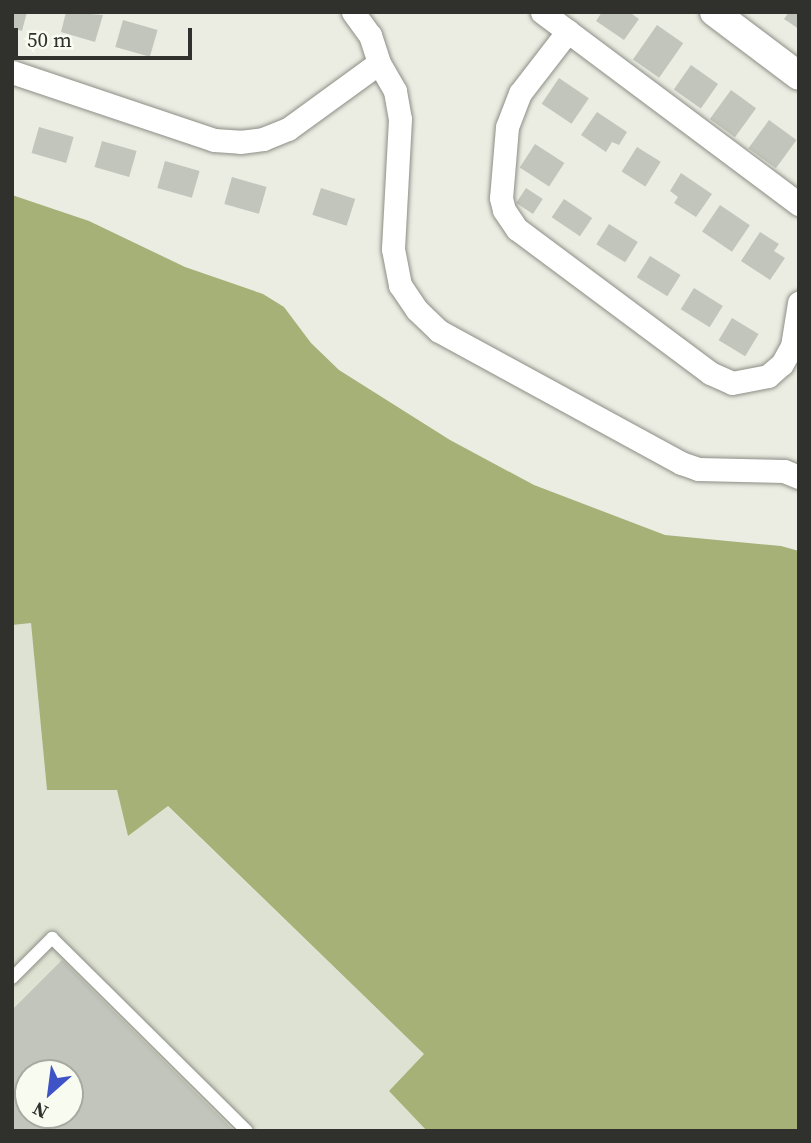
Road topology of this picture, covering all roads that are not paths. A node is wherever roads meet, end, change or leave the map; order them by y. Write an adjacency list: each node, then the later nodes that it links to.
1 (354, 12): 5 (street)
2 (542, 12): 4 (street)
3 (714, 12): 7 (street)
4 (568, 31): 8 (street); 9 (street)
5 (379, 62): 6 (street); 10 (street)
6 (12, 72)
7 (799, 76)
8 (799, 204)
9 (799, 303)
10 (799, 477)
11 (12, 978): 12 (lane)
12 (247, 1131)

